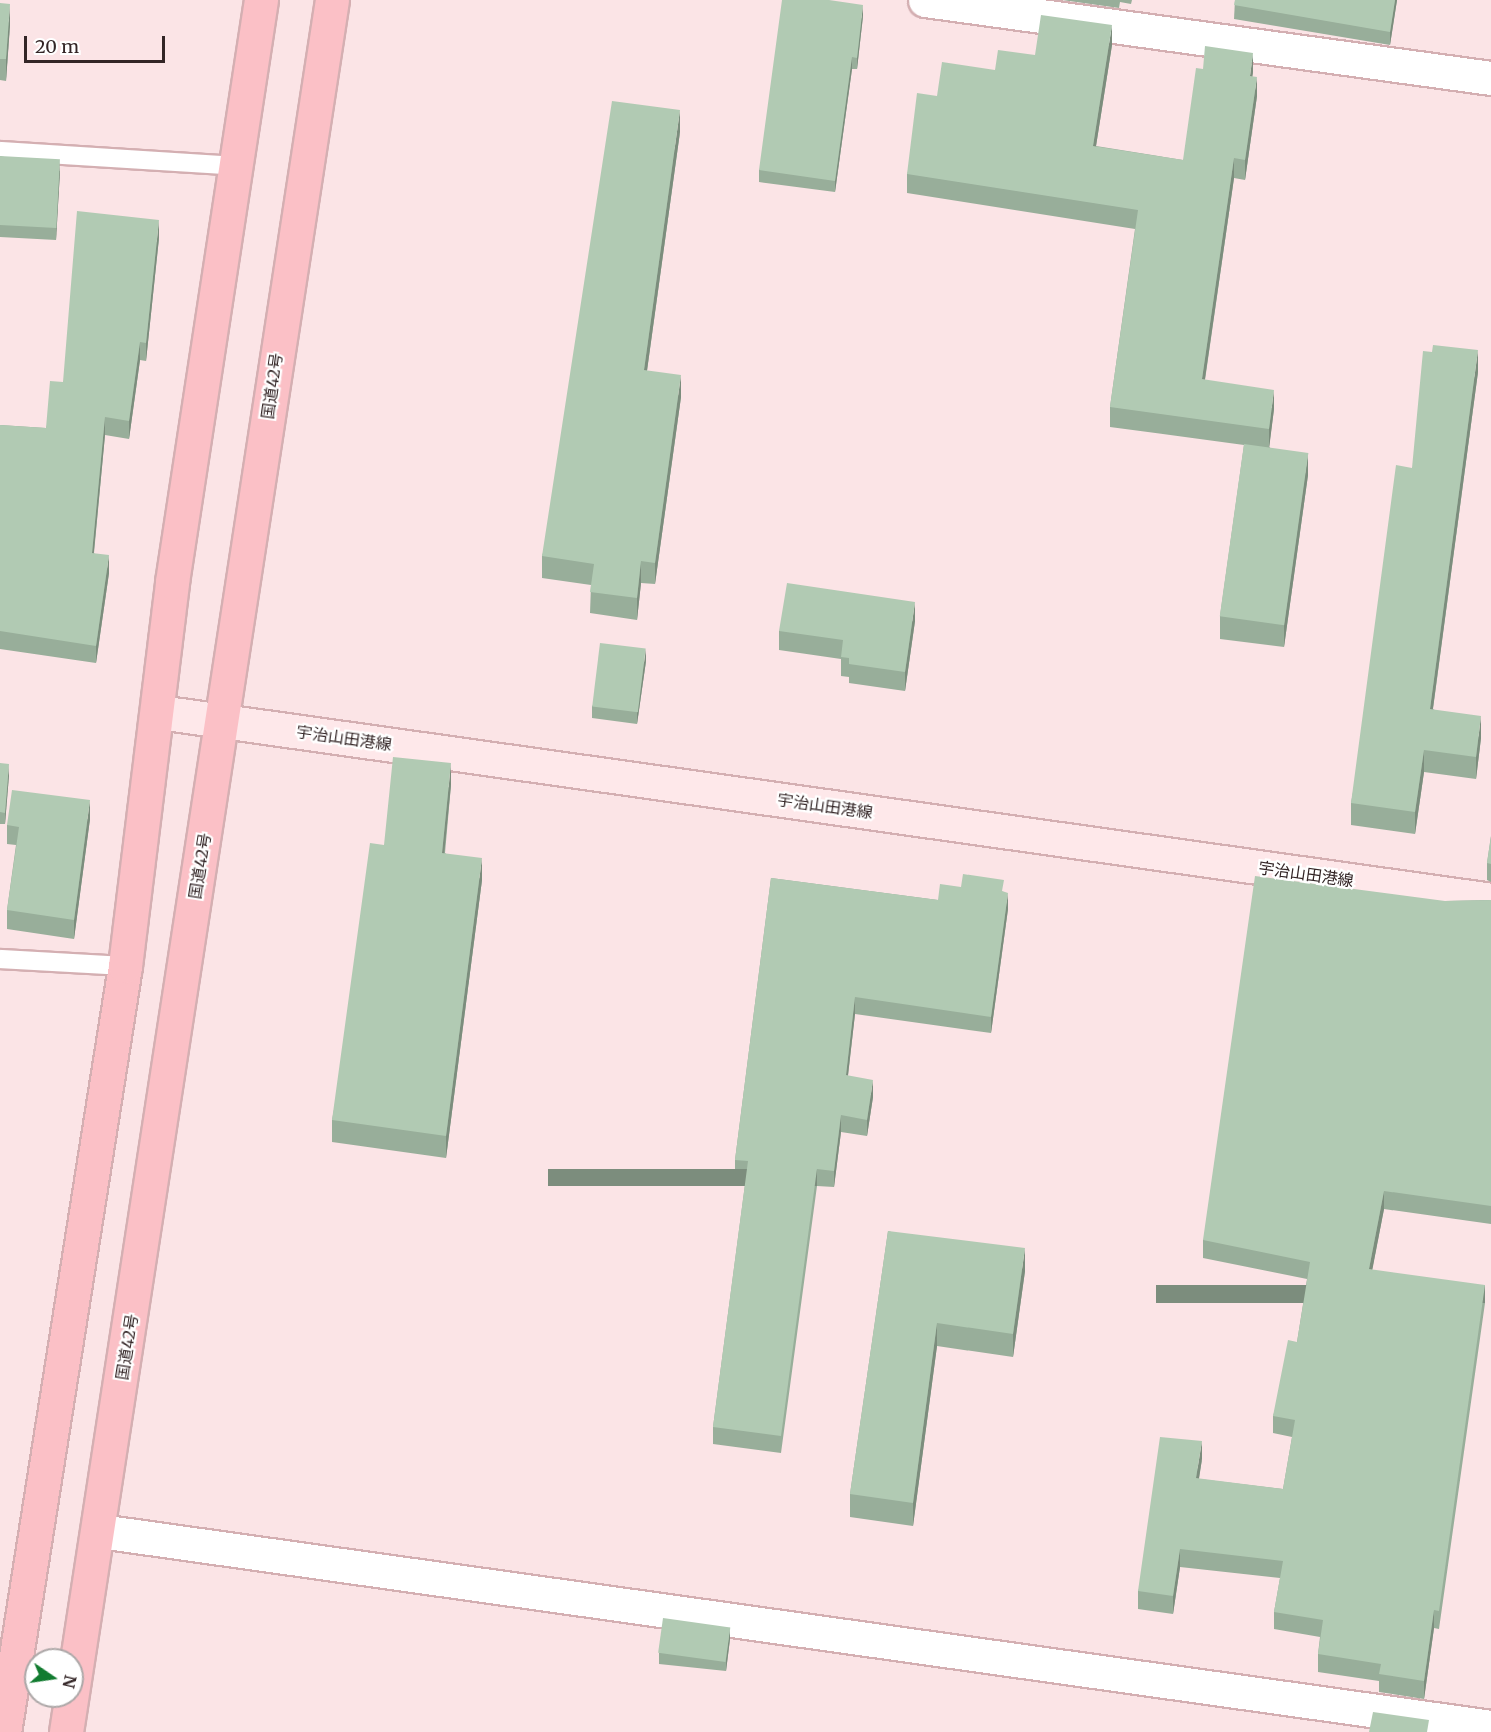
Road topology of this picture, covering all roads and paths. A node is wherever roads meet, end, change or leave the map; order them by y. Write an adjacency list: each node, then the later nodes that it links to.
1 (261, 0): 6 (highway)
2 (332, 0): 8 (highway, 国道42号)
3 (925, 0): 4 (street)
4 (1491, 78)
5 (0, 151): 6 (lane)
6 (236, 166): 7 (highway)
7 (159, 712): 8 (main road, 宇治山田港線); 11 (highway)
8 (222, 720): 9 (main road, 宇治山田港線); 12 (highway, 国道42号)
9 (1491, 900)
10 (0, 959): 11 (lane)
11 (125, 966): 14 (highway)
12 (100, 1532): 13 (street); 15 (highway, 国道42号)
13 (1491, 1727)
14 (4, 1732)
15 (66, 1732)

